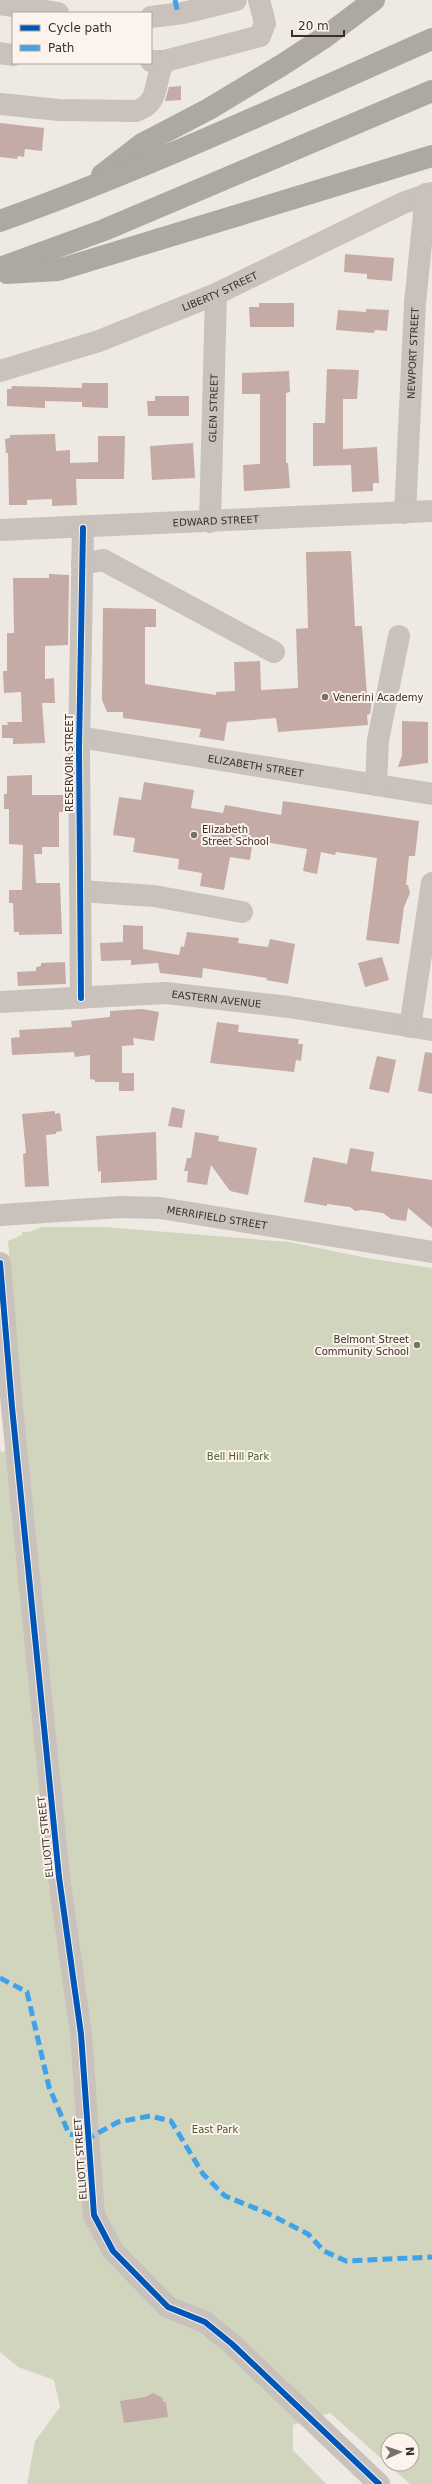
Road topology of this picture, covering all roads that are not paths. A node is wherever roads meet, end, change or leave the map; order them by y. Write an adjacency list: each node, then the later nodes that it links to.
1 (236, 0): 6 (street)
2 (259, 0): 10 (street)
3 (374, 0): 14 (highway)
4 (0, 4): 5 (street)
5 (53, 8)
6 (152, 17)
7 (432, 39): 14 (highway)
8 (0, 53): 9 (street)
9 (12, 55)
10 (158, 61): 12 (street)
11 (432, 91): 17 (highway)
12 (0, 104)
13 (432, 156): 18 (highway)
14 (79, 193): 16 (highway)
15 (429, 193): 19 (street, LIBERTY STREET); 22 (street, NEWPORT STREET)
16 (0, 221)
17 (0, 268)
18 (0, 274)
19 (216, 294): 20 (street, LIBERTY STREET); 23 (street, GLEN STREET)
20 (0, 370)
21 (432, 511): 22 (street, EDWARD STREET)
22 (405, 513): 23 (street, EDWARD STREET)
23 (210, 522): 24 (street, EDWARD STREET)
24 (104, 527): 25 (street, EDWARD STREET); 27 (street)
25 (83, 528): 26 (street, EDWARD STREET); 28 (street, RESERVOIR STREET)
26 (0, 530)
27 (103, 560): 28 (street); 30 (street)
28 (82, 564): 31 (street, RESERVOIR STREET)
29 (399, 636): 32 (street)
30 (274, 652)
31 (79, 737): 32 (street, ELIZABETH STREET); 35 (street, RESERVOIR STREET)
32 (376, 785): 33 (street, ELIZABETH STREET)
33 (432, 794)
34 (432, 883): 39 (street)
35 (80, 891): 36 (street); 37 (street, RESERVOIR STREET)
36 (242, 912)
37 (82, 998): 38 (street, EASTERN AVENUE); 39 (street, EASTERN AVENUE)
38 (0, 1002)
39 (410, 1027): 40 (street, EASTERN AVENUE)
40 (432, 1030)
41 (0, 1215): 42 (street, MERRIFIELD STREET)
42 (432, 1252)
43 (0, 1263): 44 (street, ELLIOTT STREET)
44 (6, 1407): 45 (street, ELLIOTT STREET)
45 (379, 2484)

